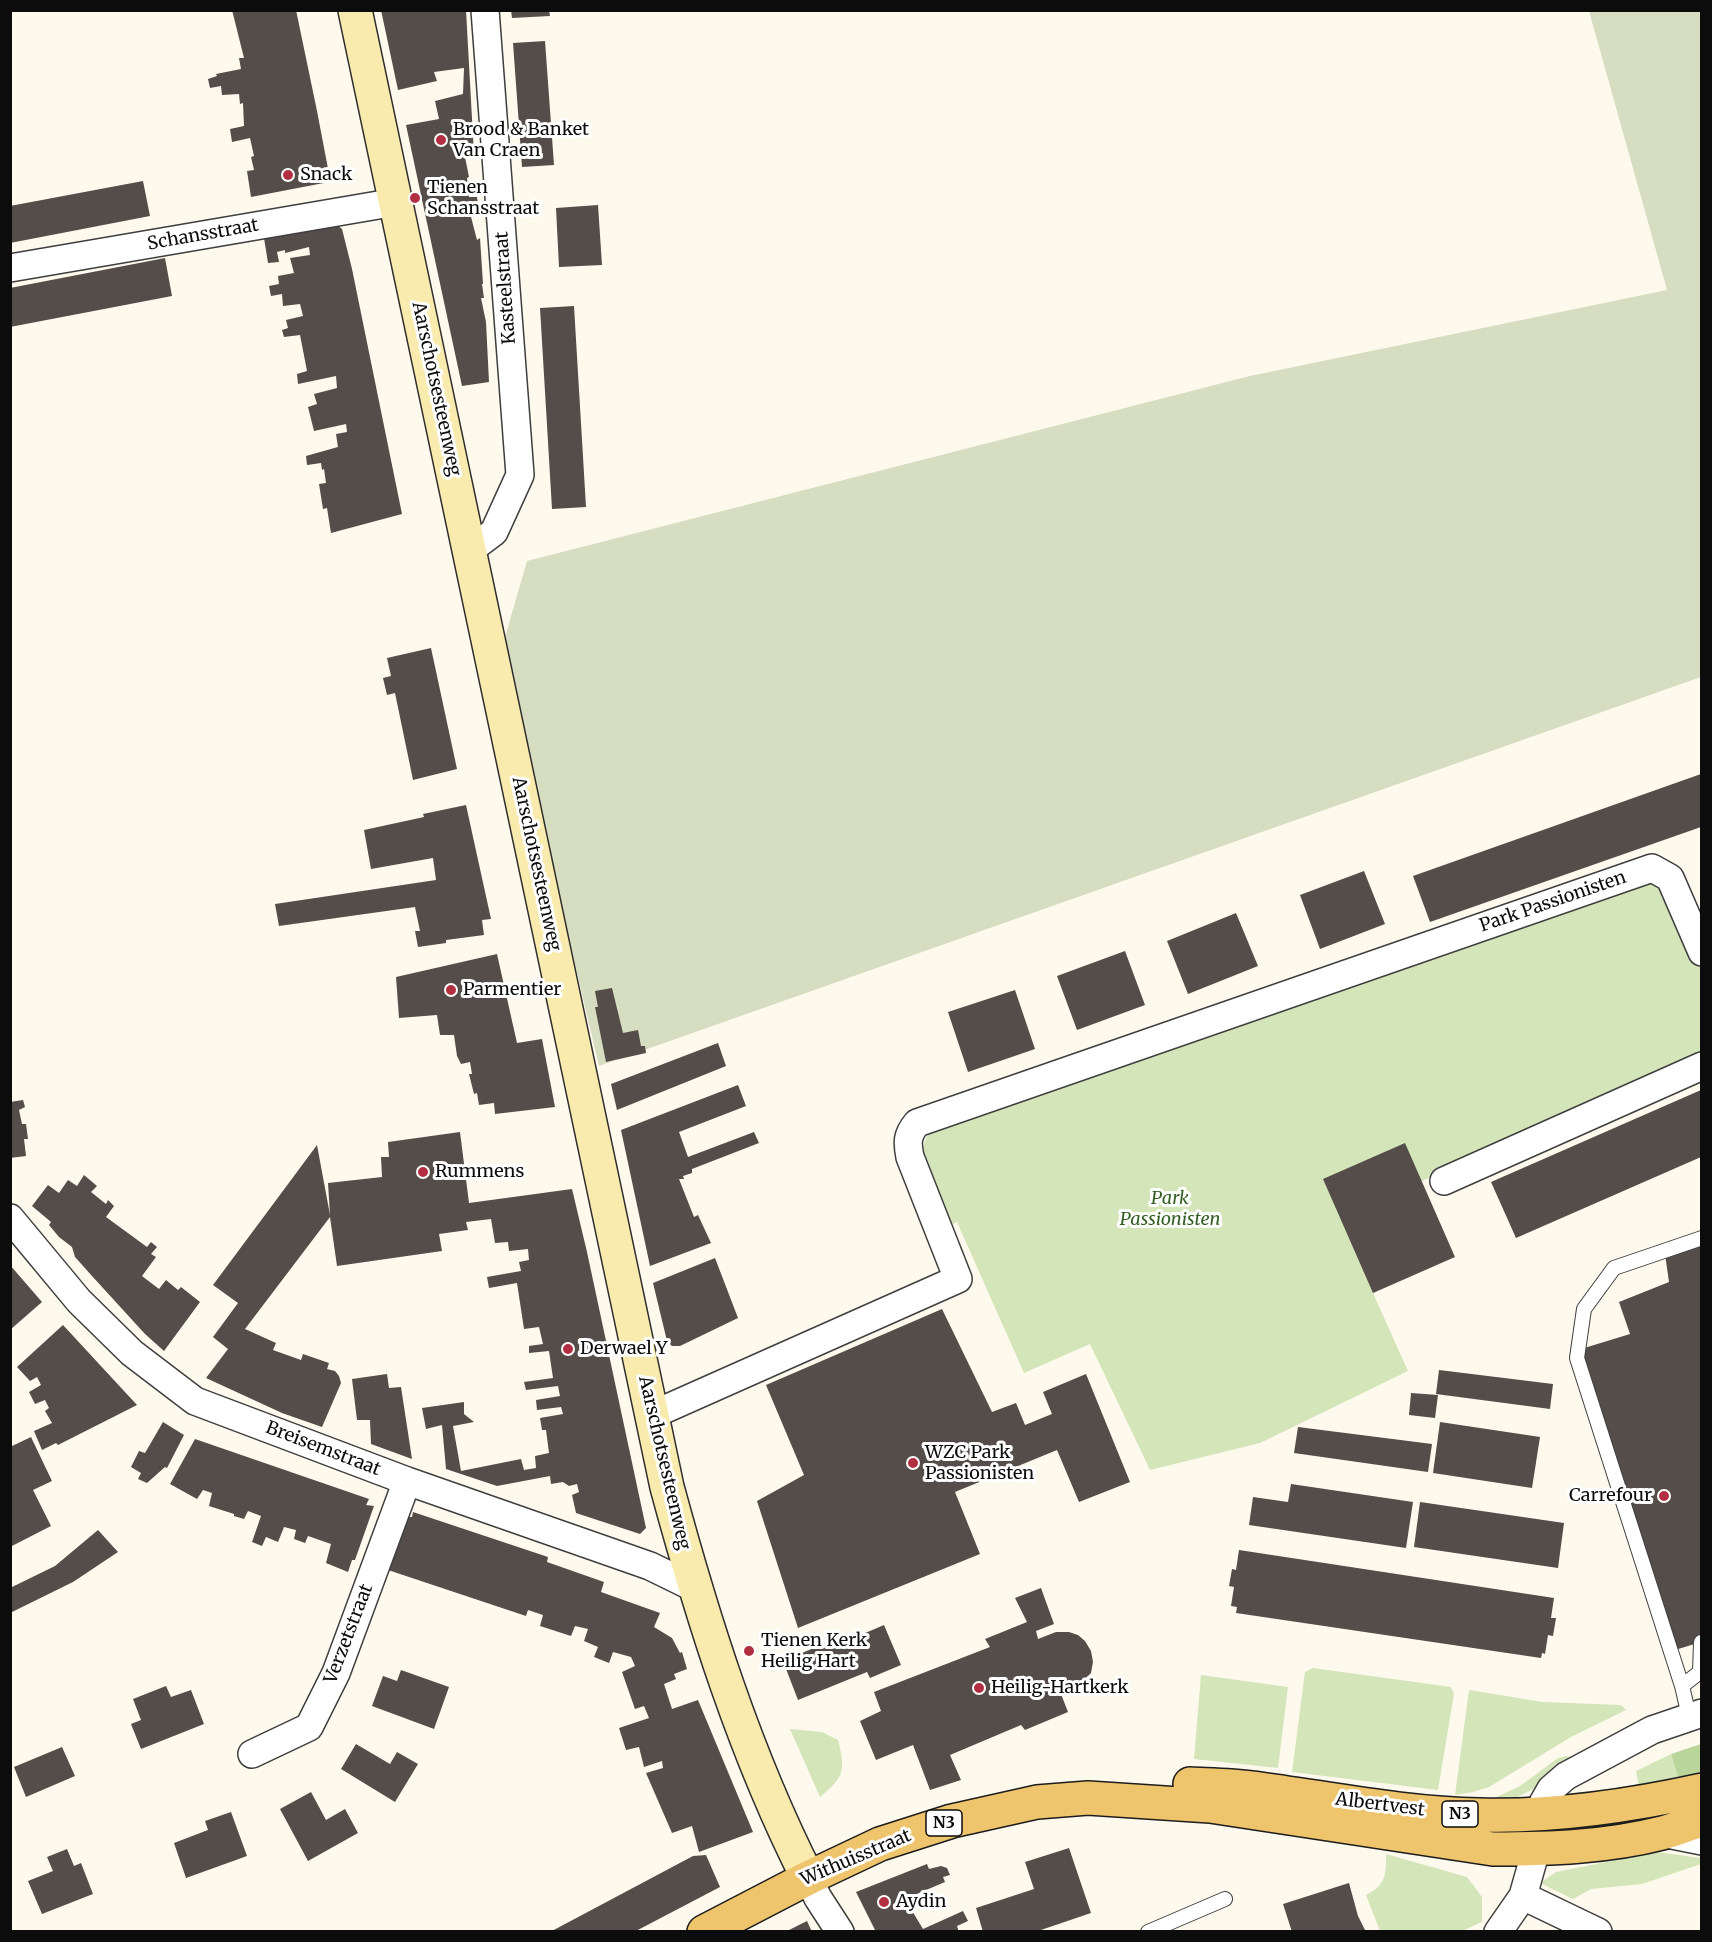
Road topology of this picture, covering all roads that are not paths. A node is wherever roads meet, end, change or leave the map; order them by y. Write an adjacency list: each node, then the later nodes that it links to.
1 (355, 10): 3 (main road, Aarschotsesteenweg)
2 (485, 10): 5 (street, Kasteelstraat)
3 (396, 202): 4 (street, Schansstraat); 5 (main road, Aarschotsesteenweg)
4 (10, 268)
5 (470, 549): 11 (main road, Aarschotsesteenweg)
6 (1701, 952): 11 (street, Park Passionisten)
7 (1701, 1066): 8 (street)
8 (1444, 1181)
9 (10, 1218): 12 (street, Breisemstraat)
10 (1701, 1238): 15 (lane)
11 (652, 1415): 13 (main road, Aarschotsesteenweg)
12 (407, 1481): 13 (street, Breisemstraat); 17 (street, Verzetstraat)
13 (694, 1588): 27 (main road, Aarschotsesteenweg)
14 (1701, 1642): 15 (lane)
15 (1682, 1686): 16 (lane)
16 (1695, 1714): 21 (street)
17 (252, 1754)
18 (1218, 1786): 20 (main road, Withuisstraat / N3); 21 (main road, Albertvest / N3)
19 (1701, 1790): 21 (main road, Albertvest / N3)
20 (1088, 1798): 23 (main road, Withuisstraat / N3); 27 (main road, Withuisstraat / N3)
21 (1542, 1814)
22 (1701, 1820): 24 (main road, Albertvest / N3)
23 (1326, 1823): 26 (main road, Albertvest / N3)
24 (1662, 1833): 25 (street, Albertvest); 26 (main road, Albertvest / N3)
25 (1701, 1841)
26 (1536, 1850): 28 (street)
27 (808, 1878): 30 (main road, Withuisstraat / N3); 31 (street)
28 (1523, 1896): 33 (street); 34 (street)
29 (1225, 1899): 32 (lane)
30 (704, 1932)
31 (840, 1932)
32 (1148, 1932)
33 (1498, 1932)
34 (1598, 1932)

